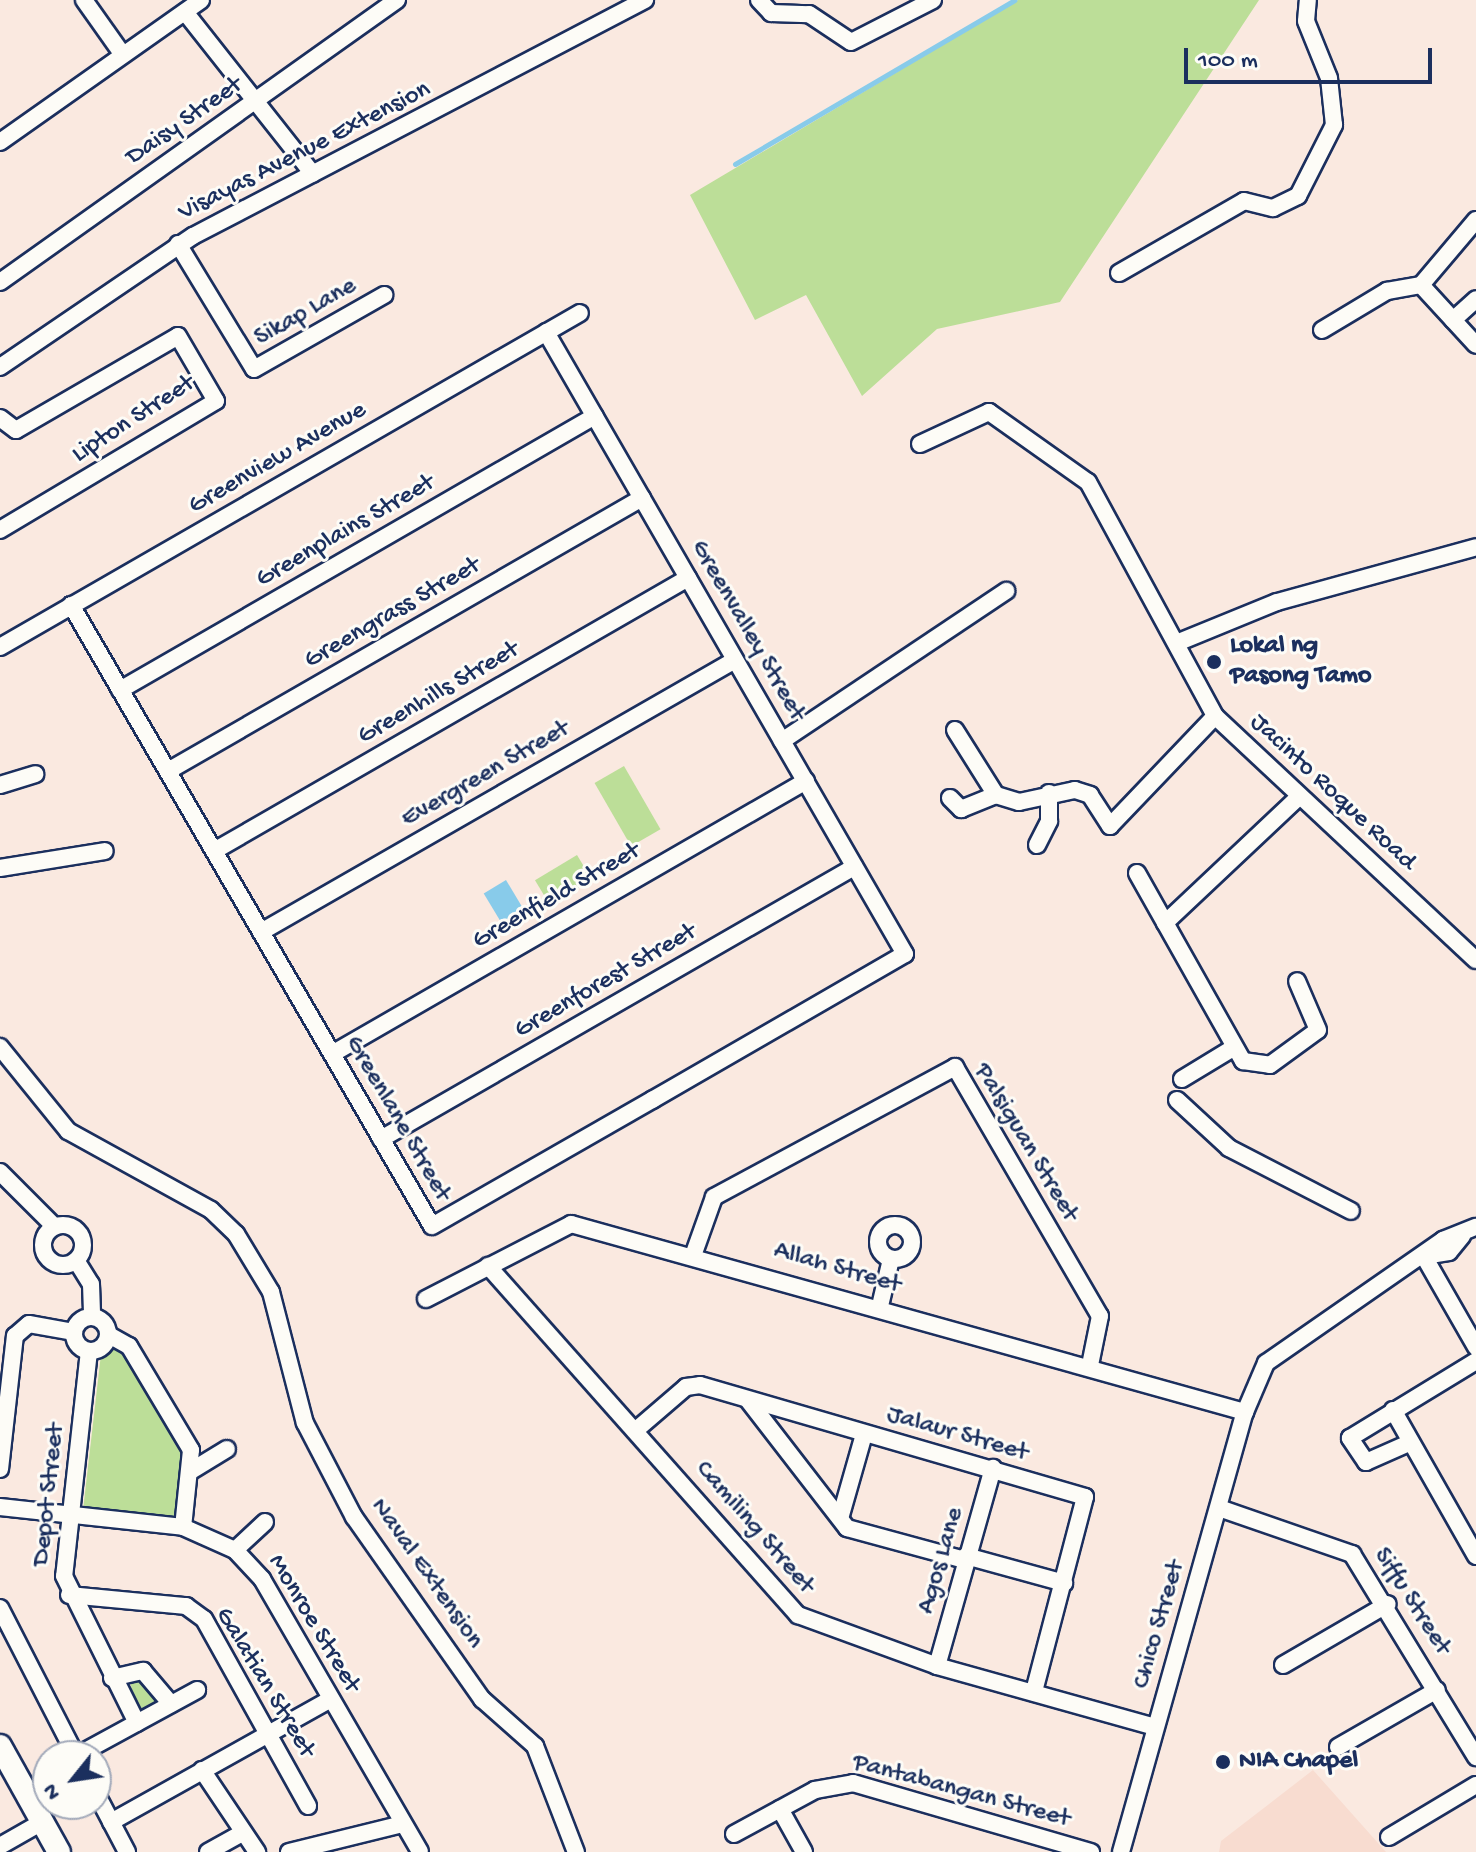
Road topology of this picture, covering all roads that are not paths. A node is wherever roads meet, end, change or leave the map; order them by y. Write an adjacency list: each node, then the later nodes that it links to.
1 (84, 0): 9 (street)
2 (201, 0): 8 (street)
3 (397, 0): 10 (street, Daisy Street)
4 (645, 0): 12 (street, Visayas Avenue Extension)
5 (759, 0): 6 (street)
6 (933, 0)
7 (1308, 0): 15 (street)
8 (185, 12): 9 (street); 10 (street)
9 (123, 55): 11 (street)
10 (256, 102): 12 (street); 16 (street, Daisy Street)
11 (0, 142)
12 (313, 174): 14 (street, Visayas Avenue Extension)
13 (1476, 220): 17 (street)
14 (178, 244): 18 (street, Sikap Lane); 25 (street, Visayas Avenue Extension)
15 (1119, 273)
16 (0, 282)
17 (1421, 285): 21 (street); 22 (street)
18 (384, 295)
19 (1476, 299): 21 (street)
20 (580, 313): 23 (street, Greenview Avenue)
21 (1453, 320): 24 (street)
22 (1322, 330)
23 (546, 332): 26 (street, Greenvalley Street); 34 (street, Greenview Avenue)
24 (1476, 345)
25 (0, 367)
26 (595, 416): 29 (street, Greenvalley Street); 38 (street, Greenplains Street)
27 (0, 418): 30 (street, Lipton Street)
28 (920, 444): 35 (street, Jacinto Roque Road)
29 (642, 498): 32 (street, Greenvalley Street); 42 (street, Greengrass Street)
30 (0, 530)
31 (1476, 547): 35 (street)
32 (688, 578): 37 (street, Greenvalley Street); 52 (street, Greenhills Street)
33 (1006, 591): 41 (street)
34 (71, 605): 36 (street, Greenview Avenue); 38 (street, Greenlane Street)
35 (1179, 642): 39 (street, Jacinto Roque Road)
36 (0, 647)
37 (735, 660): 41 (street, Greenvalley Street); 57 (street, Evergreen Street)
38 (120, 690): 42 (street, Greenlane Street)
39 (1215, 716): 46 (street); 48 (street, Jacinto Roque Road)
40 (955, 730): 47 (street)
41 (782, 741): 44 (street, Greenvalley Street)
42 (168, 771): 52 (street, Greenlane Street)
43 (35, 774): 45 (street)
44 (806, 781): 53 (street, Greenvalley Street); 63 (street, Greenfield Street)
45 (0, 785)
46 (1049, 793): 47 (street); 50 (street)
47 (996, 795): 49 (street)
48 (1300, 796): 56 (street); 59 (street, Jacinto Roque Road)
49 (950, 798)
50 (1037, 845)
51 (105, 851): 54 (street)
52 (214, 851): 57 (street, Greenlane Street)
53 (854, 867): 58 (street, Greenvalley Street); 66 (street, Greenforest Street)
54 (0, 868)
55 (1137, 873): 56 (street)
56 (1165, 923): 62 (street)
57 (261, 932): 63 (street, Greenlane Street)
58 (905, 954): 66 (street, Greenlane Street)
59 (1476, 960)
60 (1297, 981): 62 (street)
61 (0, 1047): 141 (street, Naval Extension)
62 (1233, 1048): 64 (street)
63 (332, 1054): 66 (street, Greenlane Street)
64 (1182, 1079)
65 (1177, 1100): 68 (street)
66 (381, 1139)
67 (0, 1172): 69 (street)
68 (1351, 1211)
69 (51, 1223): 74 (street); 74 (street)
70 (1469, 1231): 72 (street, Chico Street)
71 (694, 1253): 75 (street, Allah Street); 77 (street, Allah Street); 84 (street, Palsiguan Street)
72 (1428, 1257): 81 (street); 87 (street, Chico Street)
73 (891, 1259): 77 (street)
74 (79, 1265): 78 (street)
75 (488, 1266): 76 (street, Allah Street); 88 (street, Camiling Street)
76 (426, 1299)
77 (880, 1306): 84 (street, Allah Street)
78 (92, 1316): 79 (street); 80 (street)
79 (74, 1332): 82 (street); 93 (street)
80 (109, 1335): 82 (street); 94 (street)
81 (1476, 1347)
82 (89, 1351): 98 (street, Depot Street)
83 (1476, 1361): 86 (street)
84 (1090, 1365): 87 (street, Allah Street)
85 (748, 1400): 88 (street, Jalaur Street); 89 (street, Jalaur Street); 97 (street)
86 (1393, 1410): 90 (street); 90 (street)
87 (1245, 1412): 96 (street, Chico Street)
88 (636, 1430): 109 (street, Camiling Street)
89 (864, 1434): 92 (street, Jalaur Street); 97 (street)
90 (1409, 1443): 102 (street)
91 (227, 1449): 94 (street)
92 (993, 1468): 103 (street, Agos Lane); 104 (street, Jalaur Street)
93 (0, 1469)
94 (191, 1471): 100 (street)
95 (0, 1507): 98 (street, Monroe Street)
96 (1219, 1508): 106 (street, Siffu Street); 117 (street, Chico Street)
97 (841, 1515): 103 (street)
98 (69, 1517): 100 (street, Monroe Street); 105 (street, Depot Street)
99 (265, 1522): 101 (street)
100 (183, 1527): 101 (street, Monroe Street)
101 (235, 1550): 114 (street, Monroe Street)
102 (1476, 1556)
103 (966, 1558): 104 (street); 109 (street, Agos Lane)
104 (1064, 1583): 113 (street, Jalaur Street)
105 (69, 1595): 110 (street, Depot Street); 118 (street, Galatian Street)
106 (1388, 1604): 108 (street); 112 (street, Siffu Street)
107 (0, 1608): 119 (street)
108 (1283, 1665)
109 (937, 1666): 113 (street, Camiling Street)
110 (112, 1678): 115 (street); 116 (street, Depot Street)
111 (197, 1690): 115 (street)
112 (1437, 1690): 122 (street); 123 (street, Siffu Street)
113 (1034, 1692): 117 (street, Camiling Street)
114 (331, 1699): 118 (street); 130 (street, Monroe Street)
115 (171, 1704): 116 (street)
116 (137, 1723): 120 (street)
117 (1155, 1727): 144 (street, Chico Street)
118 (268, 1734): 124 (street); 126 (street, Galatian Street)
119 (68, 1740)
120 (106, 1740)
121 (0, 1746): 128 (main road)
122 (1338, 1747)
123 (1476, 1757)
124 (202, 1770): 129 (street); 132 (street)
125 (1476, 1785): 133 (street)
126 (308, 1806)
127 (780, 1809): 131 (street, Pantabangan Street); 142 (street); 143 (street, Pantabangan Street)
128 (42, 1822): 134 (street); 135 (main road)
129 (111, 1822): 136 (street)
130 (403, 1824): 139 (street); 140 (street, Monroe Street)
131 (734, 1834)
132 (239, 1835): 137 (street); 138 (street)
133 (1389, 1837)
134 (0, 1846)
135 (59, 1852)
136 (127, 1852)
137 (208, 1852)
138 (257, 1852)
139 (289, 1852)
140 (420, 1852)
141 (576, 1852)
142 (804, 1852)
143 (1091, 1852)
144 (1121, 1852)

